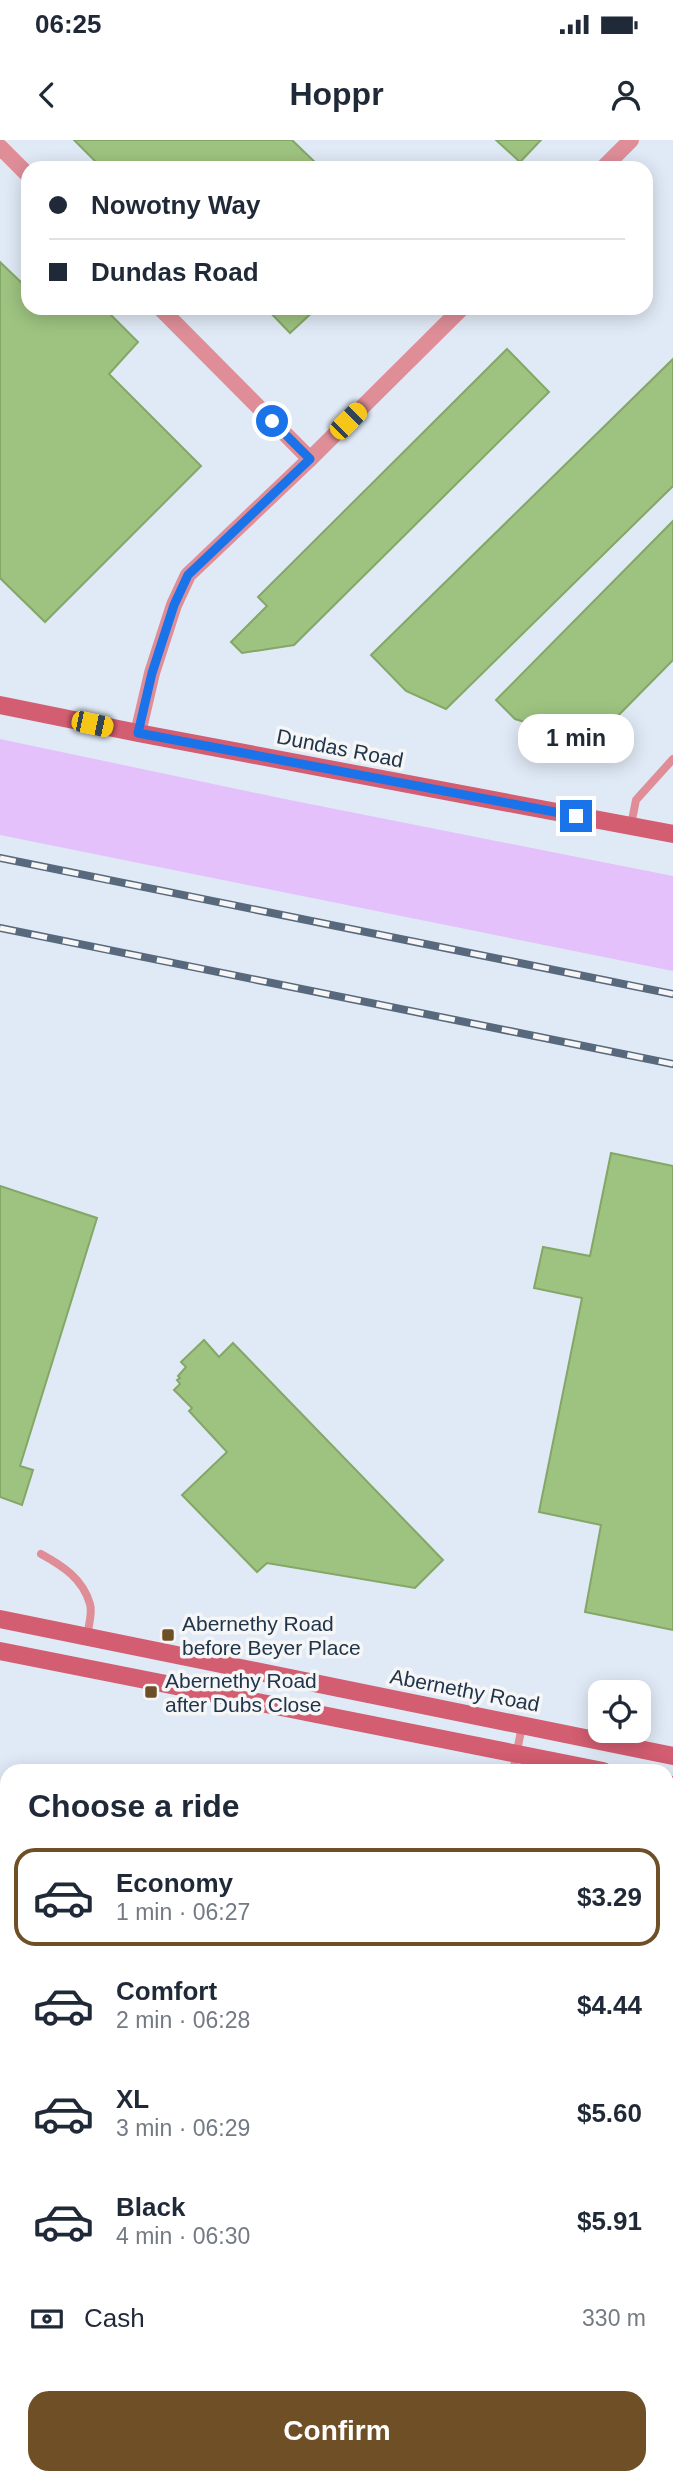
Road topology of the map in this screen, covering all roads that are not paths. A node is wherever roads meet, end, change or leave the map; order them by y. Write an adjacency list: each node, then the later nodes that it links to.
1 (631, 140): 3 (street)
2 (0, 147): 4 (street)
3 (610, 161)
4 (21, 168)
5 (167, 315): 7 (street)
6 (455, 315): 7 (street)
7 (310, 459): 9 (street)
8 (0, 705): 9 (main road, Dundas Road)
9 (138, 733): 11 (main road, Dundas Road)
10 (673, 759): 11 (lane)
11 (631, 826): 12 (main road, Dundas Road)
12 (673, 834)
13 (41, 1554): 16 (lane)
14 (0, 1619): 15 (main road, Abernethy Road)
15 (35, 1626): 16 (main road, Abernethy Road); 18 (main road)
16 (87, 1637): 19 (main road, Abernethy Road)
17 (0, 1651): 18 (main road)
18 (28, 1656): 21 (main road)
19 (522, 1725): 20 (main road, Abernethy Road); 21 (lane)
20 (673, 1756)
21 (514, 1762): 22 (main road)
22 (534, 1764)

